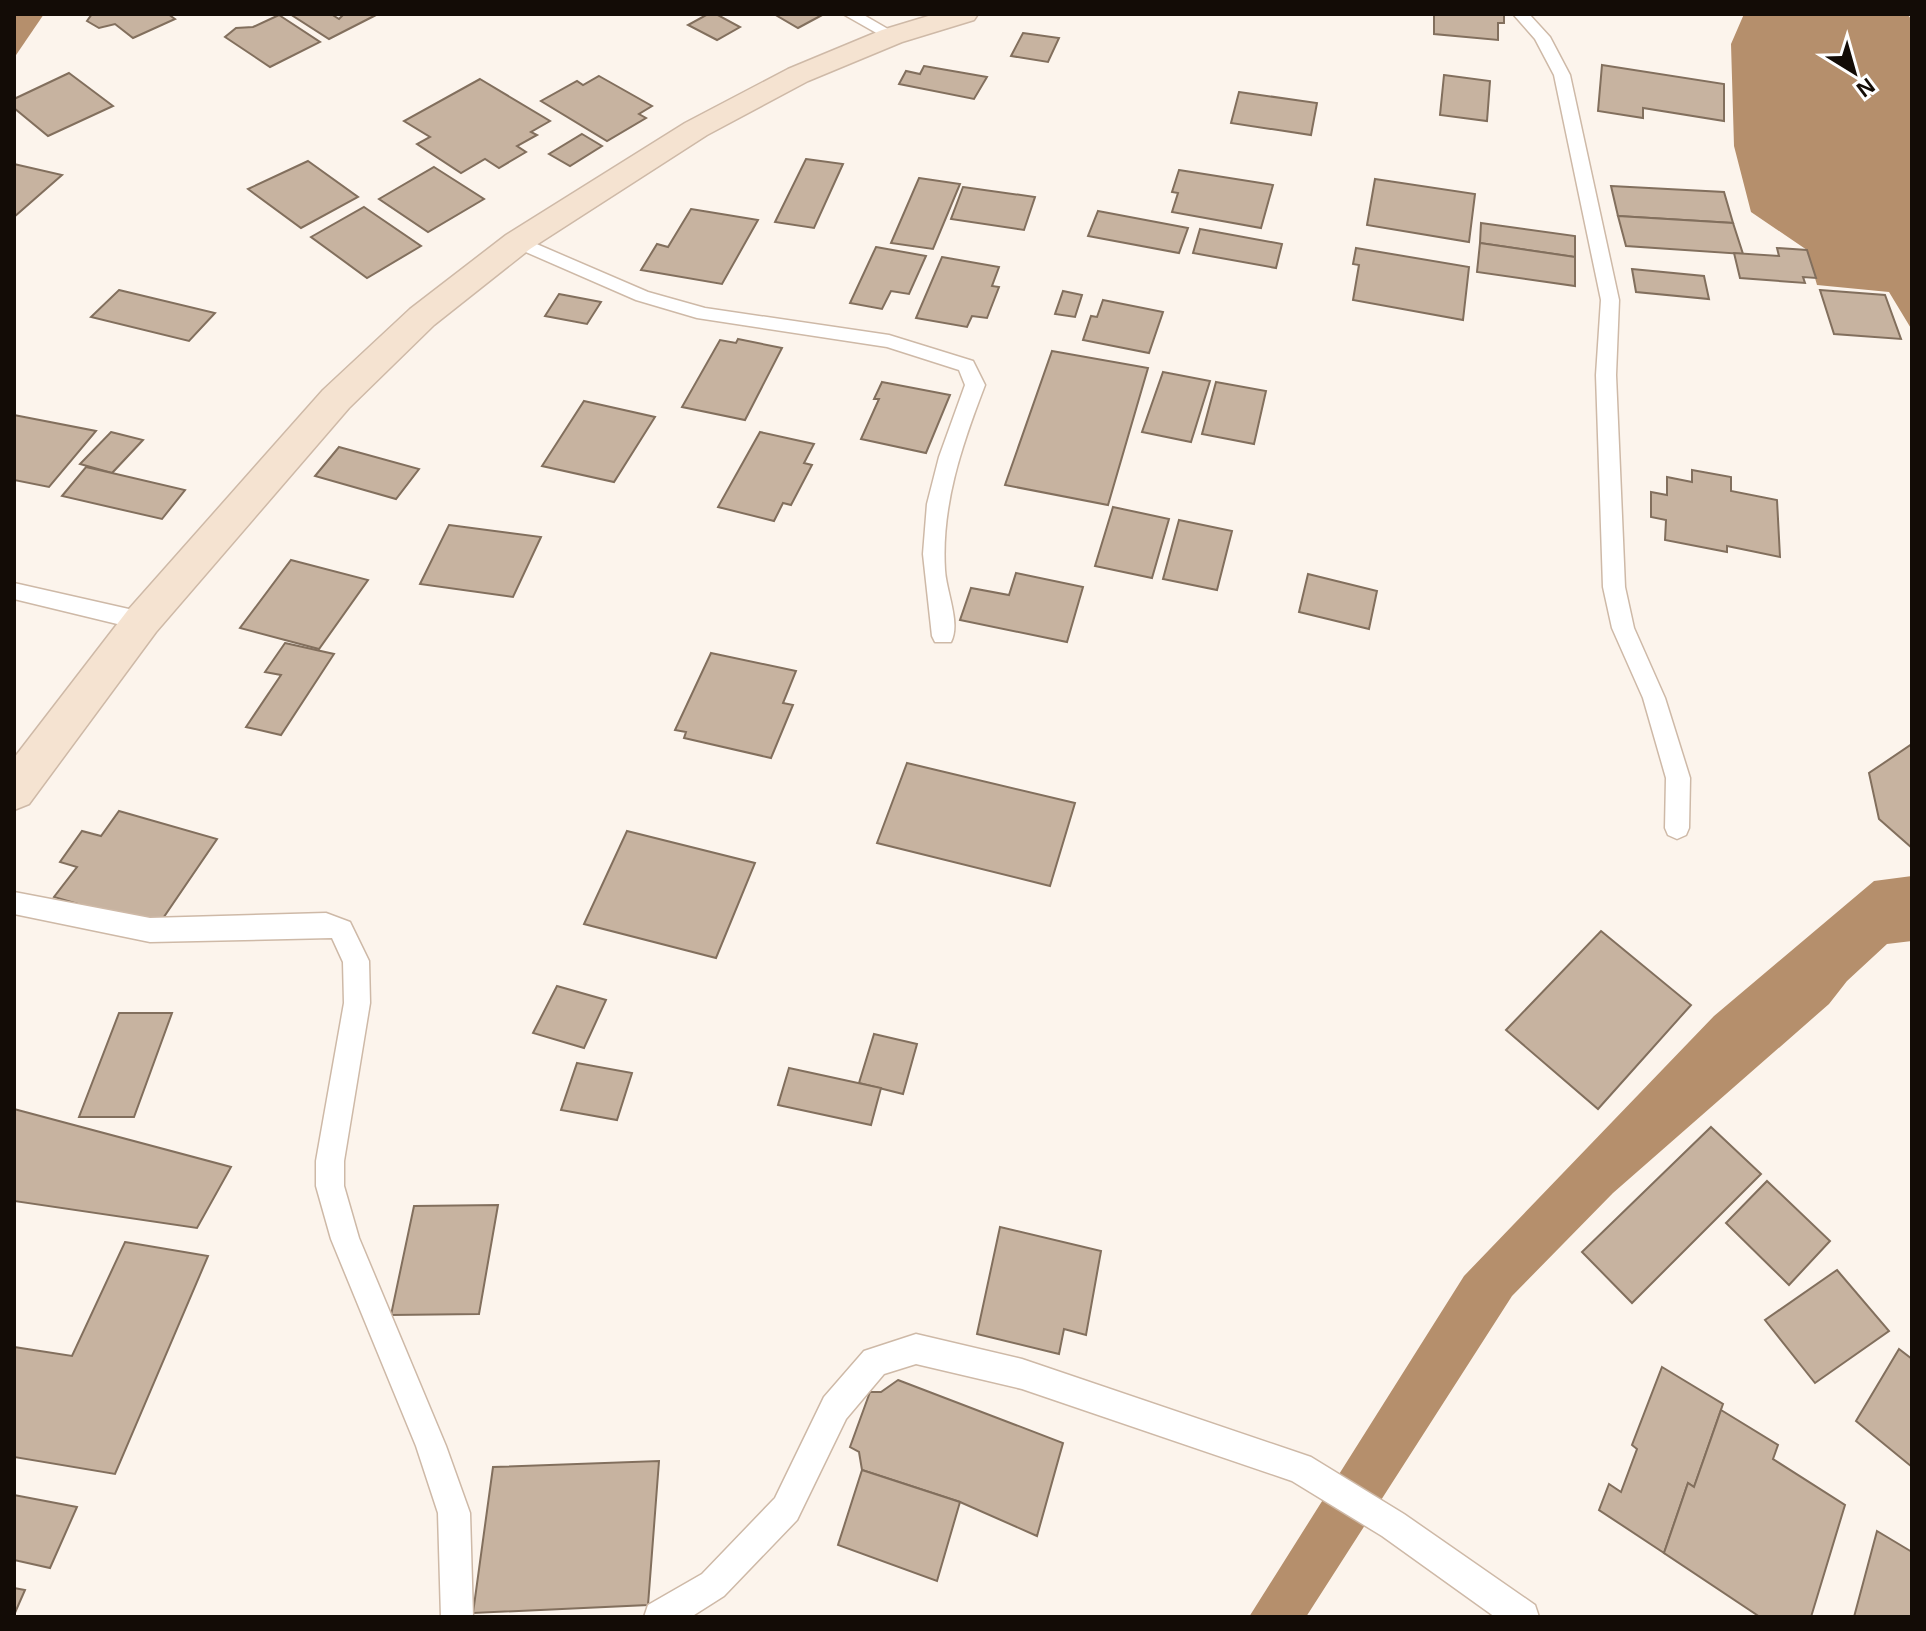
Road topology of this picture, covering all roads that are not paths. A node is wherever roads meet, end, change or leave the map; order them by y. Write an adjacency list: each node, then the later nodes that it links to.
1 (851, 14): 4 (lane)
2 (964, 14): 4 (street)
3 (1521, 14): 10 (lane)
4 (892, 36): 5 (street)
5 (518, 242): 7 (street); 8 (lane)
6 (14, 591): 7 (lane)
7 (142, 621): 9 (street)
8 (943, 636)
9 (14, 791)
10 (1677, 828)
11 (14, 903): 12 (lane)
12 (457, 1617)
13 (660, 1617): 14 (lane)
14 (1523, 1617)

